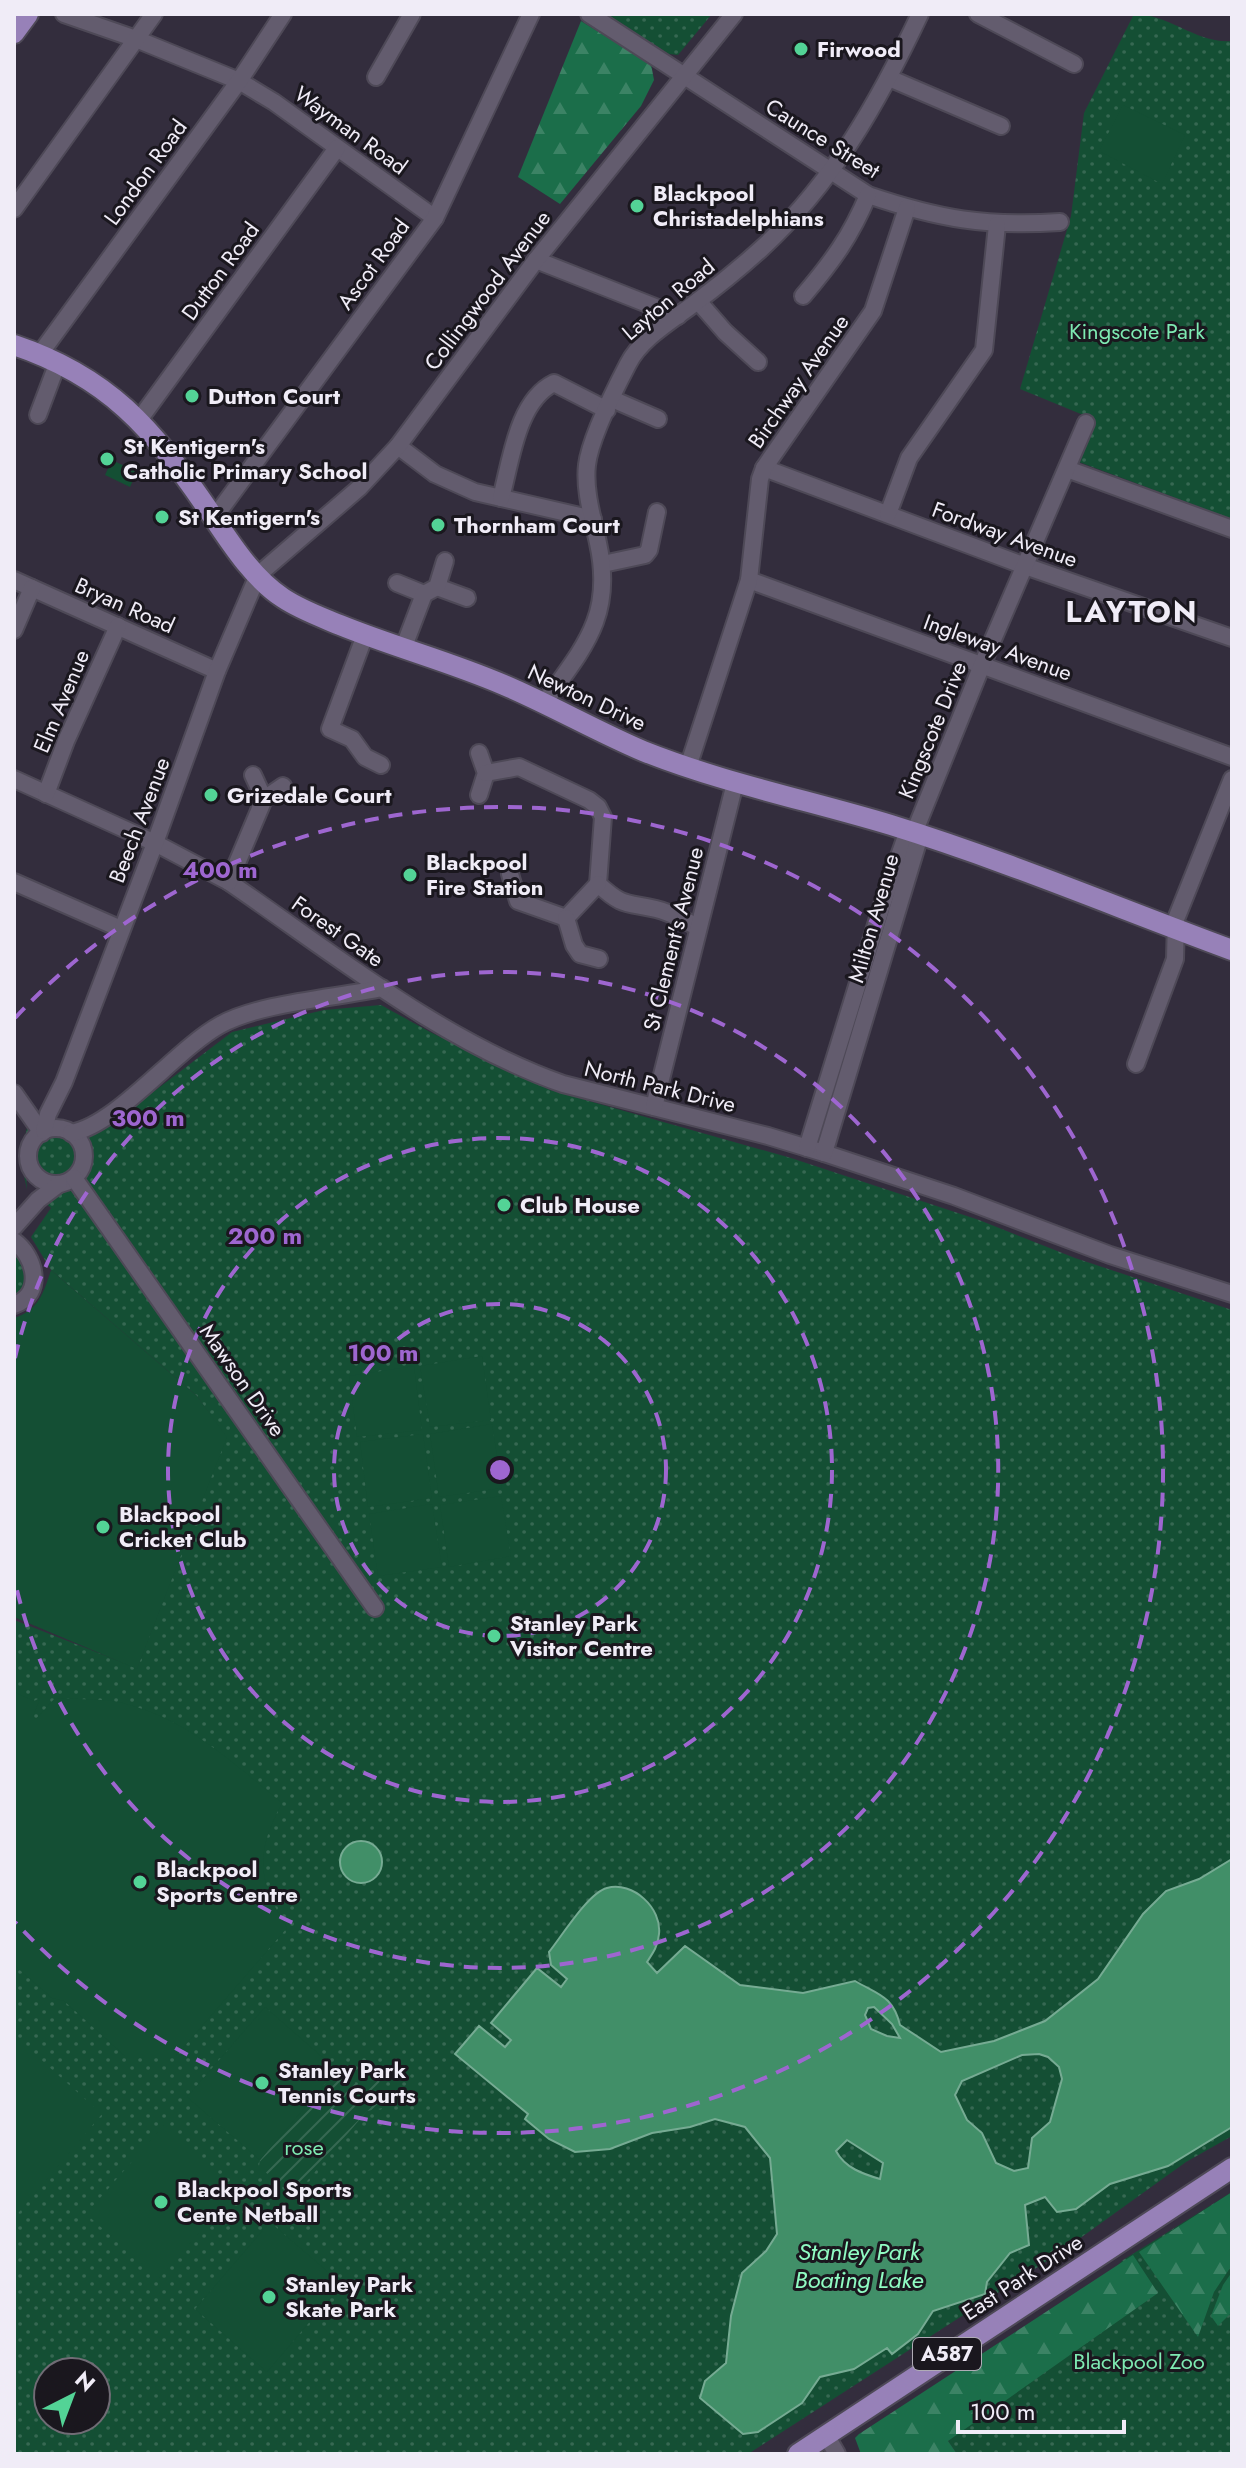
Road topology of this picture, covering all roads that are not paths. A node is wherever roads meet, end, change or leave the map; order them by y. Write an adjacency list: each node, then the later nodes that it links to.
1 (28, 14): 11 (main road)
2 (64, 14): 12 (street, Wayman Road)
3 (154, 14): 12 (street)
4 (283, 14): 17 (street, London Road)
5 (412, 14): 15 (street)
6 (531, 14): 24 (street, Ascot Road)
7 (589, 14): 14 (street, Caunce Street)
8 (734, 14): 14 (street, Collingwood Avenue)
9 (978, 14): 13 (street)
10 (913, 17): 16 (street, Layton Road)
11 (14, 33)
12 (136, 39): 17 (street, Wayman Road); 23 (street)
13 (1074, 64)
14 (684, 74): 20 (street, Caunce Street); 27 (street, Collingwood Avenue)
15 (376, 77)
16 (889, 78): 18 (street); 20 (street, Layton Road)
17 (239, 81): 19 (street, Wayman Road); 32 (street, London Road)
18 (1001, 126)
19 (337, 148): 24 (street, Wayman Road); 37 (street, Dutton Road)
20 (832, 172): 21 (street, Caunce Street); 29 (street, Layton Road)
21 (868, 195): 22 (street, Caunce Street); 28 (street)
22 (907, 208): 26 (street, Caunce Street); 40 (street, Birchway Avenue)
23 (14, 209)
24 (435, 218): 45 (street, Ascot Road)
25 (1060, 222): 26 (street, Caunce Street)
26 (997, 225): 44 (street)
27 (536, 260): 30 (street); 39 (street, Collingwood Avenue)
28 (803, 296)
29 (698, 301): 30 (street, Layton Road); 33 (street)
30 (678, 316): 34 (street, Layton Road)
31 (14, 345): 32 (main road, Newton Drive)
32 (51, 359): 35 (street, London Road); 37 (main road, Newton Drive)
33 (758, 362)
34 (610, 405): 36 (street); 42 (street); 46 (street, Layton Road)
35 (38, 415)
36 (658, 419)
37 (139, 420): 45 (main road, Newton Drive)
38 (1086, 423): 41 (street, Kingscote Drive)
39 (398, 446): 42 (street); 51 (street, Collingwood Avenue)
40 (764, 468): 44 (street, Fordway Avenue); 53 (street, Birchway Avenue)
41 (1067, 469): 47 (street); 50 (street, Kingscote Drive)
42 (501, 498): 46 (street)
43 (657, 512): 49 (street)
44 (888, 514): 50 (street, Fordway Avenue)
45 (214, 518): 51 (main road, Newton Drive)
46 (593, 519): 49 (street, Layton Road)
47 (1232, 529)
48 (445, 561): 56 (street)
49 (603, 564): 65 (street, Layton Road)
50 (1025, 566): 61 (street, Fordway Avenue); 63 (street, Kingscote Drive)
51 (258, 575): 60 (main road, Newton Drive); 64 (street, Beech Avenue)
52 (14, 580): 55 (street, Bryan Road)
53 (749, 580): 63 (street, Ingleway Avenue); 69 (street, Birchway Avenue)
54 (397, 583): 56 (street)
55 (32, 588): 58 (street, Bryan Road); 59 (street)
56 (430, 591): 57 (street); 62 (street)
57 (467, 598)
58 (118, 626): 64 (street, Bryan Road); 76 (street, Elm Avenue)
59 (14, 630)
60 (365, 635): 62 (main road, Newton Drive); 68 (street)
61 (1232, 638)
62 (403, 649): 65 (main road, Newton Drive)
63 (982, 665): 67 (street, Ingleway Avenue); 79 (street, Kingscote Drive)
64 (217, 671): 80 (street, Beech Avenue)
65 (544, 703): 69 (main road, Newton Drive)
66 (479, 753): 70 (street)
67 (1232, 757)
68 (381, 765)
69 (688, 767): 74 (main road, Newton Drive)
70 (486, 773): 77 (street); 84 (street)
71 (253, 775): 78 (street)
72 (1232, 779): 88 (street)
73 (15, 781): 76 (street, Forest Gate)
74 (735, 783): 79 (main road, Newton Drive); 86 (street, St Clement's Avenue)
75 (283, 786): 78 (street)
76 (46, 794): 80 (street, Forest Gate)
77 (479, 795)
78 (264, 799): 83 (street)
79 (914, 833): 88 (main road, Newton Drive); 99 (street, Milton Avenue); 101 (street, Milton Avenue)
80 (155, 843): 83 (street, Forest Gate); 87 (street, Beech Avenue)
81 (510, 874): 85 (street)
82 (14, 882): 87 (street)
83 (229, 882): 91 (street, Forest Gate)
84 (598, 884): 85 (street); 86 (street)
85 (566, 918): 90 (street)
86 (698, 927): 95 (street, St Clement's Avenue)
87 (121, 929): 93 (street, Beech Avenue)
88 (1176, 929): 89 (main road, Newton Drive); 92 (street)
89 (1232, 950)
90 (599, 959)
91 (382, 988): 95 (street, North Park Drive); 96 (street)
92 (1136, 1064)
93 (64, 1082): 97 (street, Beech Avenue); 98 (street, Beech Avenue)
94 (14, 1093): 98 (street)
95 (654, 1107): 99 (street, North Park Drive)
96 (111, 1114): 97 (street); 100 (street)
97 (68, 1131): 98 (street); 100 (street)
98 (43, 1132): 102 (street)
99 (807, 1148): 101 (street, North Park Drive)
100 (84, 1150): 103 (street)
101 (824, 1153): 106 (street, North Park Drive)
102 (31, 1169): 103 (street); 104 (street)
103 (66, 1181): 104 (street); 108 (street, Mawson Drive)
104 (14, 1224)
105 (14, 1241): 107 (street)
106 (1232, 1294)
107 (14, 1305)
108 (375, 1608)
109 (1232, 2168): 110 (main road, East Park Drive / A587)
110 (826, 2435): 111 (main road, East Park Drive / A587); 112 (street)
111 (806, 2452)
112 (837, 2454)

